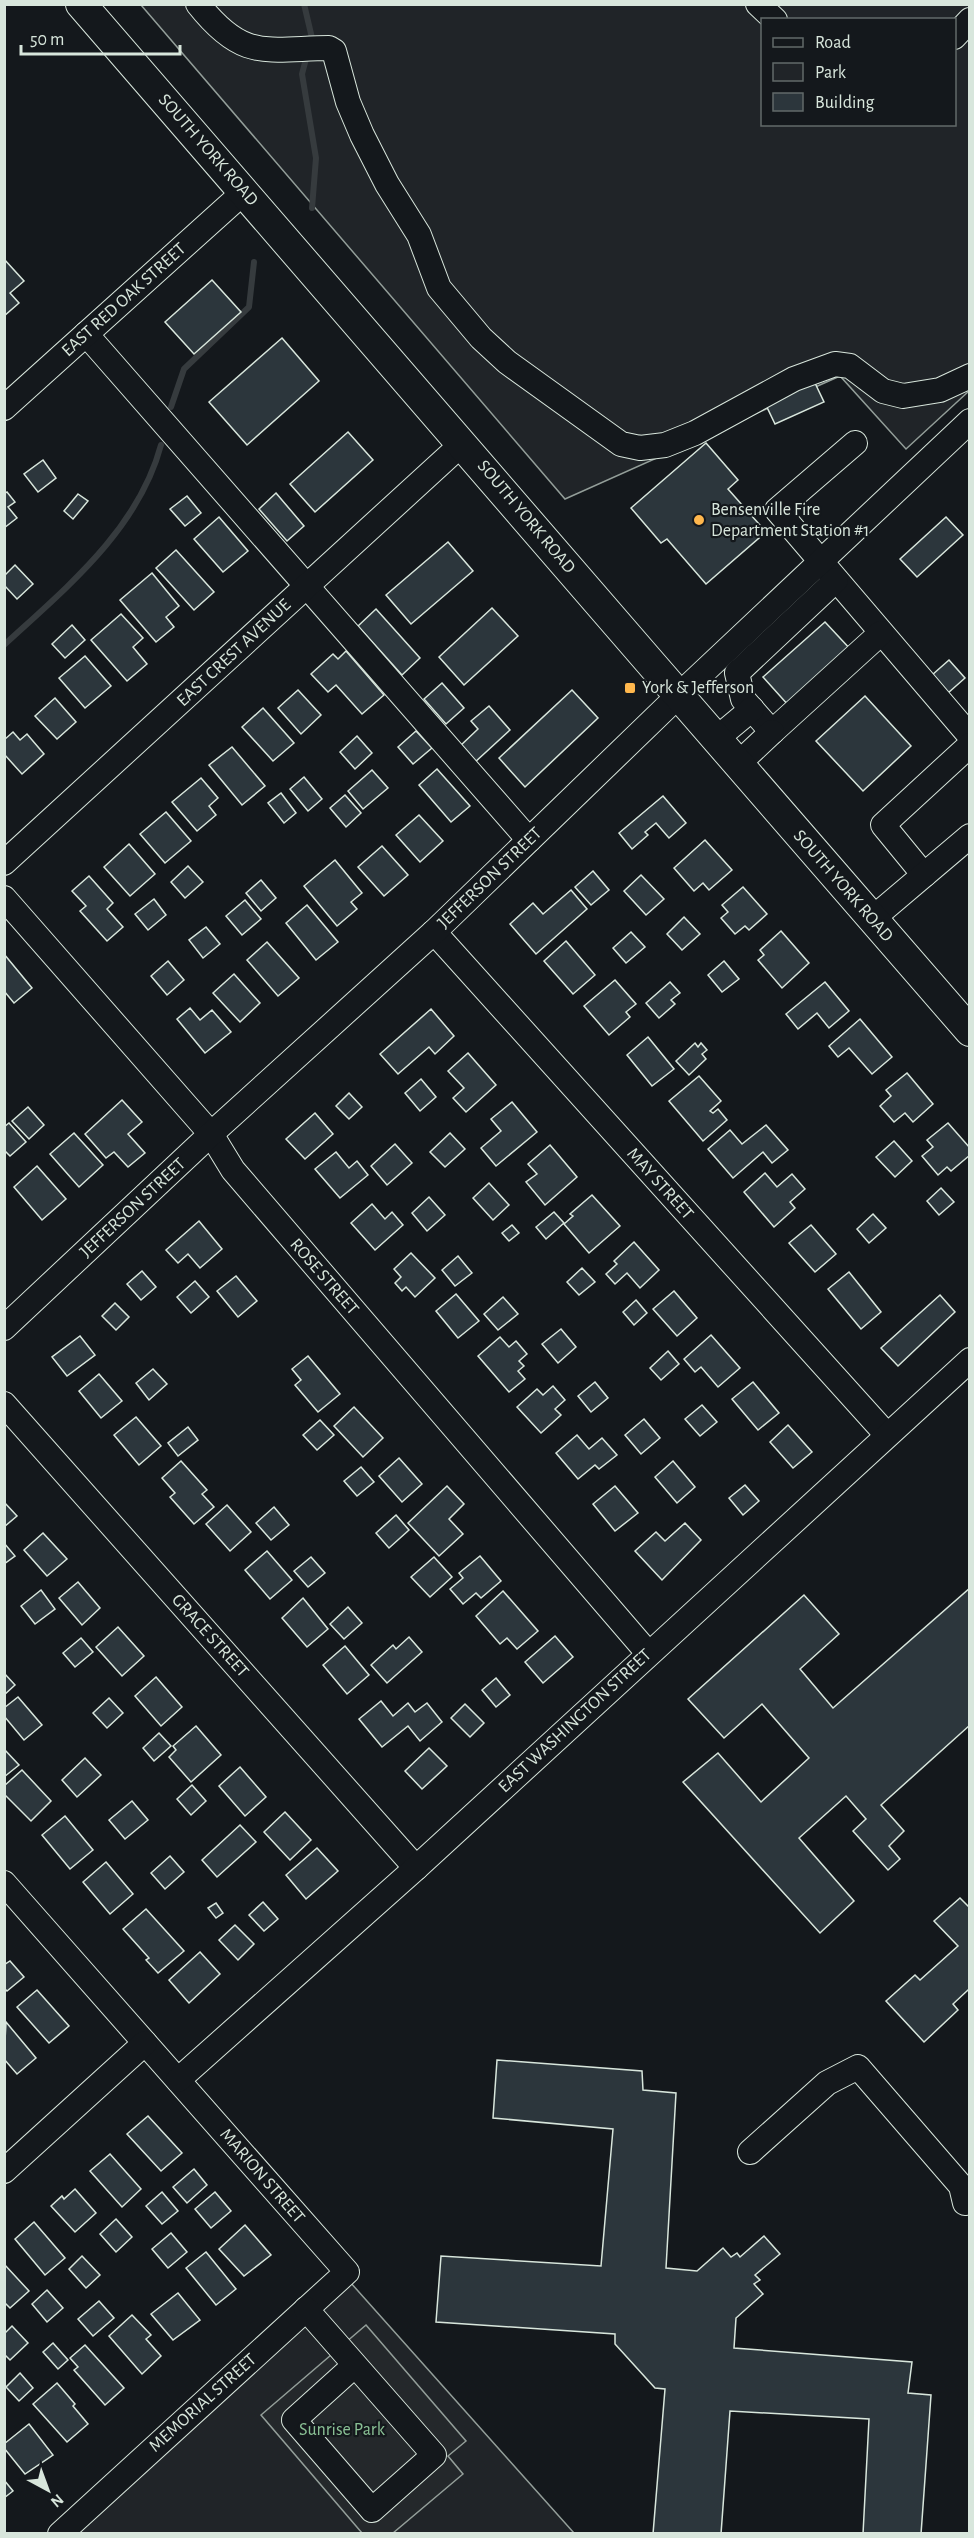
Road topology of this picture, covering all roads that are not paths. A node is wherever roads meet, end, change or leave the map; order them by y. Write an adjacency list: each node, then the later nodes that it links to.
1 (81, 4): 7 (main road, SOUTH YORK ROAD)
2 (198, 4): 9 (street)
3 (758, 4): 4 (street)
4 (773, 18)
5 (969, 20): 6 (street)
6 (956, 35)
7 (244, 192): 8 (street, EAST RED OAK STREET); 13 (main road, SOUTH YORK ROAD)
8 (86, 334): 10 (street, EAST RED OAK STREET); 16 (street)
9 (969, 376)
10 (4, 408)
11 (966, 431): 14 (street, JEFFERSON STREET)
12 (855, 442): 14 (street)
13 (464, 443): 16 (street, EAST CREST AVENUE); 20 (main road, SOUTH YORK ROAD)
14 (820, 562): 15 (street); 18 (street, JEFFERSON STREET)
15 (836, 580): 17 (street); 19 (street)
16 (306, 586): 28 (street); 29 (street, EAST CREST AVENUE)
17 (881, 633): 22 (street); 23 (street)
18 (721, 655): 19 (street); 20 (street, JEFFERSON STREET)
19 (737, 673): 21 (street)
20 (678, 696): 24 (main road, SOUTH YORK ROAD); 28 (street, JEFFERSON STREET)
21 (752, 709): 22 (street); 24 (street)
22 (772, 732): 26 (street)
23 (969, 736)
24 (716, 739): 26 (main road, SOUTH YORK ROAD)
25 (969, 745): 30 (street)
26 (738, 764): 32 (main road, SOUTH YORK ROAD)
27 (969, 836): 30 (street)
28 (528, 840): 33 (street, JEFFERSON STREET)
29 (4, 863)
30 (924, 875): 32 (street)
31 (4, 898): 35 (street, ROSE STREET)
32 (872, 919): 34 (main road, SOUTH YORK ROAD)
33 (434, 932): 35 (street, JEFFERSON STREET); 39 (street, MAY STREET)
34 (969, 1031)
35 (211, 1134): 36 (street, JEFFERSON STREET); 40 (street, ROSE STREET)
36 (4, 1328)
37 (969, 1360): 39 (street, EAST WASHINGTON STREET)
38 (4, 1404): 41 (street, GRACE STREET)
39 (887, 1435): 40 (street, EAST WASHINGTON STREET)
40 (648, 1653): 41 (street, EAST WASHINGTON STREET)
41 (416, 1868): 44 (street, EAST WASHINGTON STREET)
42 (4, 1883): 43 (street)
43 (145, 2043): 44 (street, MARION STREET); 46 (street)
44 (178, 2080): 48 (street, MARION STREET)
45 (750, 2152): 47 (street)
46 (4, 2171)
47 (965, 2203)
48 (347, 2272): 49 (street, MEMORIAL STREET)
49 (306, 2310): 50 (street); 51 (street, MEMORIAL STREET)
50 (355, 2366): 50 (street)
51 (60, 2534)

